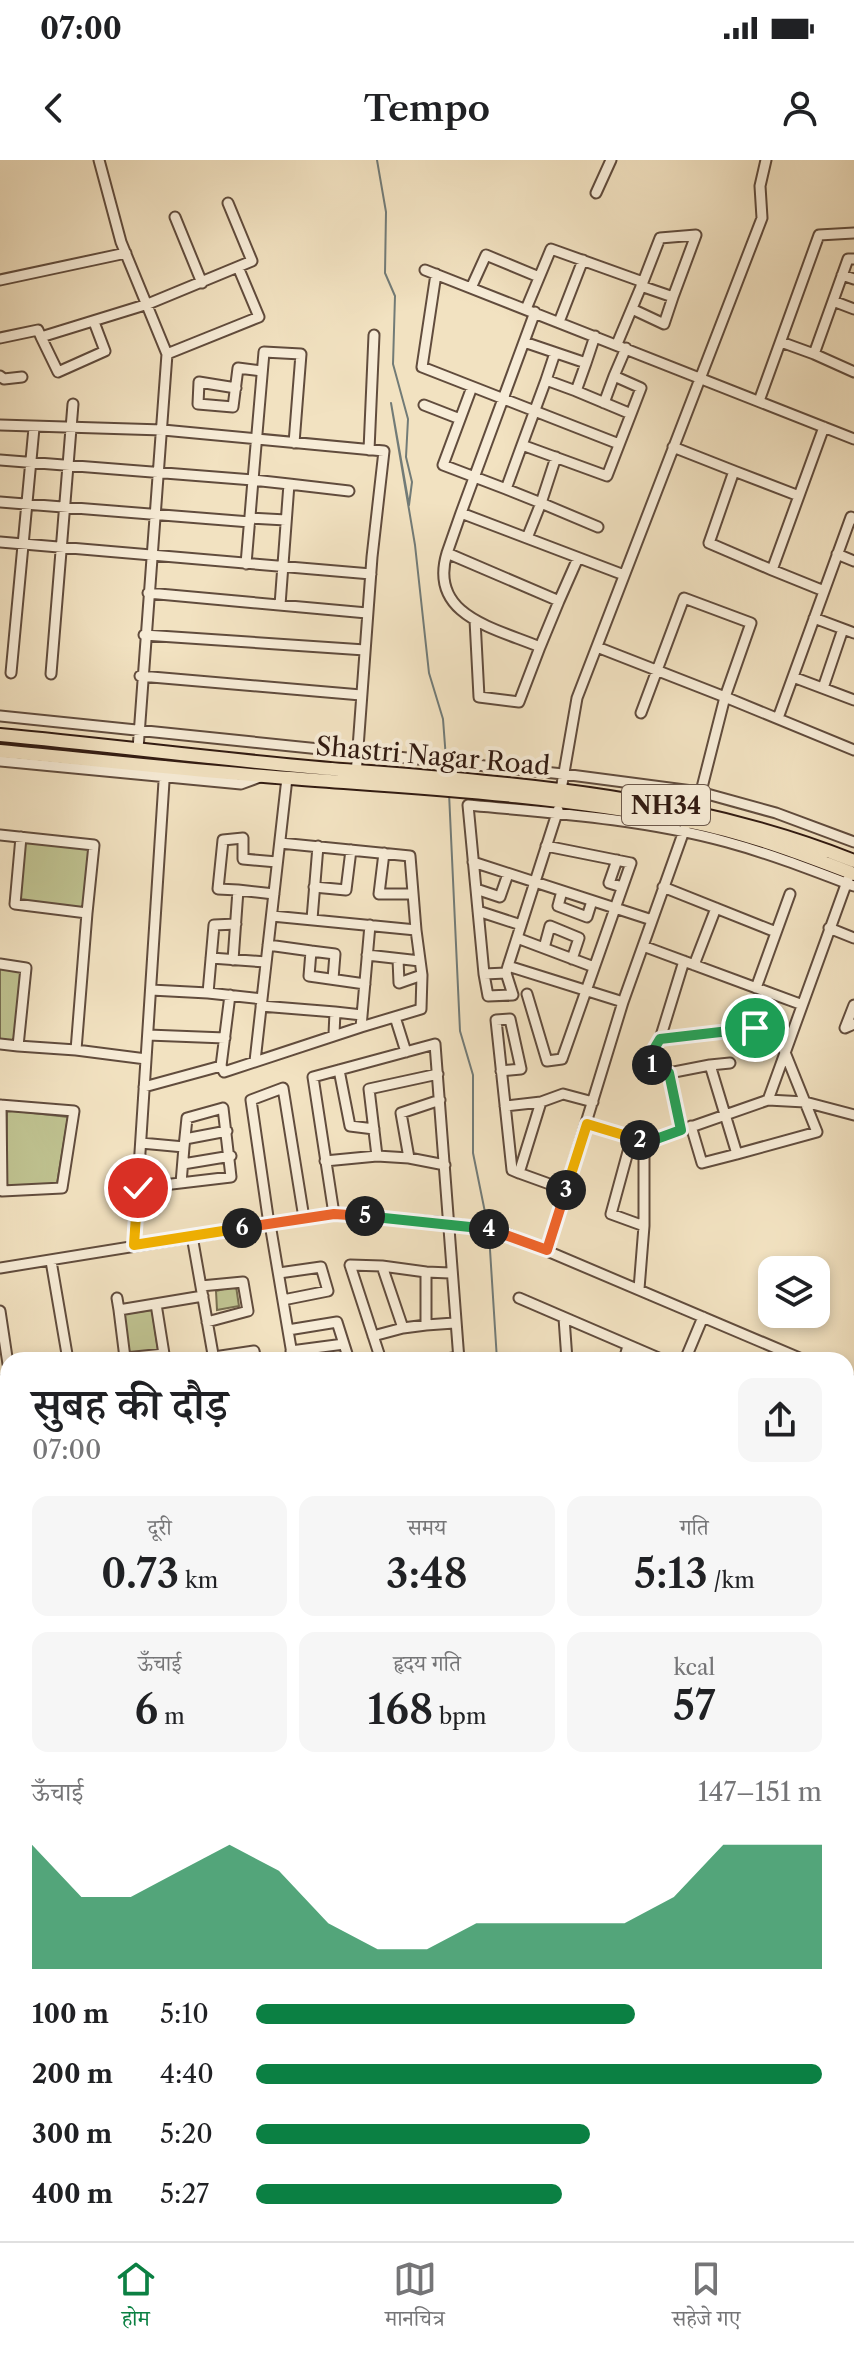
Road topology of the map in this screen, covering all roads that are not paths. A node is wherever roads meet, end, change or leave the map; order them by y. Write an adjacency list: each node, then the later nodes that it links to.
1 (99, 160): 8 (street)
2 (611, 160): 4 (street)
3 (762, 161): 44 (street)
4 (596, 193)
5 (228, 203): 11 (street)
6 (175, 217): 18 (street)
7 (854, 233): 34 (street)
8 (126, 253): 17 (street); 23 (street)
9 (854, 259): 14 (street)
10 (583, 260): 15 (street); 19 (street); 28 (street)
11 (238, 267): 18 (street); 37 (street)
12 (425, 270): 13 (street)
13 (436, 274): 20 (street); 47 (street)
14 (842, 275): 16 (street); 22 (street)
15 (539, 277): 20 (street); 26 (street)
16 (854, 279)
17 (0, 280)
18 (202, 283): 23 (street)
19 (642, 284): 21 (street); 21 (street); 24 (street)
20 (471, 288): 26 (street)
21 (673, 297): 24 (street)
22 (833, 301): 25 (street); 38 (street)
23 (148, 304): 27 (street); 37 (street)
24 (632, 309): 35 (street)
25 (854, 309)
26 (530, 310): 28 (street); 33 (street)
27 (94, 322): 31 (street); 31 (street)
28 (559, 322): 30 (street)
29 (374, 335): 69 (street)
30 (595, 336): 35 (street); 39 (street)
31 (41, 337): 32 (street)
32 (0, 338)
33 (524, 342): 36 (street); 50 (street)
34 (781, 342): 38 (street); 51 (street)
35 (622, 346): 43 (street); 44 (street)
36 (555, 353): 39 (street); 46 (street)
37 (167, 354): 62 (street)
38 (814, 354): 41 (street)
39 (586, 363): 49 (street)
40 (262, 371): 48 (street); 63 (street); 65 (street)
41 (854, 372)
42 (0, 376): 45 (street)
43 (614, 376): 52 (street); 56 (street)
44 (700, 376): 51 (street); 68 (street)
45 (22, 377)
46 (546, 380): 49 (street); 55 (street)
47 (472, 387): 50 (street); 57 (street)
48 (236, 388)
49 (576, 391): 52 (street)
50 (503, 400): 55 (street); 76 (street)
51 (759, 401): 60 (street)
52 (604, 403): 56 (street)
53 (73, 404): 59 (street)
54 (424, 405): 57 (street)
55 (534, 412): 66 (street); 67 (street)
56 (631, 414): 66 (street)
57 (460, 419): 76 (street)
58 (0, 425): 61 (street)
59 (74, 427): 61 (street); 62 (street); 73 (street)
60 (824, 427): 64 (street); 81 (street)
61 (34, 428): 72 (street)
62 (163, 430): 63 (street); 75 (street)
63 (256, 439): 65 (street); 77 (street)
64 (854, 439)
65 (294, 443): 69 (street)
66 (619, 444): 70 (street)
67 (522, 445): 70 (street); 79 (street)
68 (673, 447): 74 (street); 105 (street)
69 (369, 450): 104 (street)
70 (556, 457): 83 (street)
71 (0, 460): 72 (street)
72 (30, 463): 73 (street); 84 (street)
73 (70, 467): 75 (street); 85 (street)
74 (734, 471): 81 (street); 103 (street)
75 (159, 473): 77 (street); 87 (street)
76 (474, 479): 79 (street); 86 (street)
77 (253, 480): 78 (street); 89 (street)
78 (289, 484): 80 (street); 90 (street)
79 (506, 489): 83 (street)
80 (349, 491)
81 (799, 496): 103 (street)
82 (0, 502): 84 (street)
83 (541, 503): 91 (street); 92 (street)
84 (26, 504): 85 (street); 94 (street)
85 (66, 507): 87 (street); 95 (street)
86 (461, 513): 92 (street); 96 (street)
87 (155, 514): 89 (street); 98 (street)
88 (854, 519): 97 (street)
89 (250, 520): 90 (street); 101 (street)
90 (286, 520): 102 (street)
91 (598, 527)
92 (527, 538): 99 (street)
93 (0, 542): 94 (street)
94 (22, 544): 95 (street); 120 (street)
95 (62, 547): 98 (street); 121 (street)
96 (447, 553): 108 (street); 112 (street)
97 (837, 554): 100 (street); 106 (street)
98 (151, 555): 101 (street); 107 (street)
99 (578, 558): 105 (street); 108 (street)
100 (854, 561)
101 (246, 564): 102 (street)
102 (283, 567): 104 (street); 109 (street)
103 (772, 570): 106 (street)
104 (371, 574): 110 (street)
105 (624, 575): 117 (street)
106 (824, 591): 111 (street)
107 (148, 593): 109 (street); 115 (street)
108 (559, 601): 116 (street)
109 (280, 605): 110 (street)
110 (367, 613): 118 (street)
111 (814, 618): 113 (street); 123 (street)
112 (475, 620): 116 (street); 116 (street)
113 (843, 629): 114 (street); 124 (street)
114 (854, 633)
115 (144, 635): 118 (street); 122 (street)
116 (540, 647)
117 (597, 647): 119 (street); 140 (street)
118 (365, 650): 125 (street)
119 (656, 670): 126 (street); 126 (street); 128 (street)
120 (11, 673)
121 (51, 674)
122 (140, 676): 125 (street); 131 (street)
123 (793, 677): 124 (street); 130 (street)
124 (823, 688): 127 (street)
125 (361, 695): 136 (street)
126 (725, 697): 130 (street); 143 (street)
127 (854, 700)
128 (641, 713)
129 (0, 716): 131 (street)
130 (778, 718): 134 (street)
131 (139, 729): 133 (street); 136 (street)
132 (0, 735): 133 (highway, Shastri Nagar Road / NH34)
133 (138, 749): 138 (highway); 141 (highway, Shastri Nagar Road / NH34)
134 (854, 750)
135 (0, 751): 138 (highway, NH34)
136 (358, 753): 140 (street); 141 (street)
137 (0, 761): 139 (street)
138 (138, 764): 139 (highway, NH34)
139 (165, 772): 142 (highway, NH34); 206 (street)
140 (563, 774): 143 (street); 144 (street)
141 (356, 777): 142 (highway, NH34); 144 (highway, Shastri Nagar Road / NH34)
142 (287, 778): 149 (street)
143 (700, 792): 145 (street); 148 (street)
144 (559, 802): 145 (highway, Shastri Nagar Road / NH34); 145 (street); 151 (street); 157 (street)
145 (689, 821): 158 (street); 158 (highway, Shastri Nagar Road / NH34); 162 (street)
146 (0, 835): 147 (street)
147 (21, 837): 173 (street); 173 (street)
148 (854, 842)
149 (280, 843): 150 (street); 156 (street)
150 (318, 846): 152 (street); 161 (street)
151 (546, 846): 160 (street); 170 (street)
152 (351, 850): 153 (street); 161 (street)
153 (384, 853): 167 (street); 167 (street)
154 (221, 858): 155 (street); 155 (street); 164 (street)
155 (243, 859): 156 (street)
156 (277, 862): 166 (street)
157 (473, 862): 159 (street); 163 (street)
158 (852, 871): 180 (street)
159 (508, 874): 160 (street); 163 (street)
160 (534, 882): 165 (street); 179 (street)
161 (314, 887): 175 (street)
162 (663, 887): 171 (street); 176 (street)
163 (476, 889): 172 (street)
164 (238, 890): 166 (street); 177 (street)
165 (562, 891): 169 (street); 169 (street)
166 (274, 894): 174 (street)
167 (413, 894): 181 (street)
168 (790, 894): 182 (street)
169 (592, 901): 170 (street)
170 (614, 908): 176 (street); 199 (street)
171 (716, 908): 182 (street); 198 (street)
172 (478, 911): 179 (street); 201 (street)
173 (87, 913): 227 (street)
174 (272, 916): 175 (street); 185 (street)
175 (312, 919): 178 (street)
176 (652, 920): 186 (street)
177 (236, 924): 190 (street); 193 (street)
178 (370, 925): 181 (street); 189 (street)
179 (521, 925): 183 (street)
180 (829, 928): 184 (street); 214 (street)
181 (416, 930): 194 (street)
182 (776, 932): 205 (street)
183 (517, 938): 187 (street); 200 (street)
184 (854, 938)
185 (268, 945): 188 (street); 196 (street)
186 (643, 946): 195 (street); 213 (street)
187 (544, 948): 192 (street); 192 (street)
188 (311, 951): 203 (street); 203 (street)
189 (367, 955): 191 (street); 204 (street)
190 (211, 958): 193 (street); 209 (street)
191 (398, 959): 194 (street); 202 (street)
192 (572, 959): 199 (street)
193 (233, 960): 196 (street)
194 (420, 961): 202 (street)
195 (684, 961): 198 (street); 224 (street)
196 (266, 962): 212 (street)
197 (0, 964): 226 (street)
198 (694, 965): 205 (street)
199 (594, 967): 207 (street)
200 (507, 970): 201 (street); 201 (street); 207 (street)
201 (484, 974)
202 (422, 975): 218 (street)
203 (333, 979): 204 (street)
204 (365, 984): 217 (street)
205 (756, 988): 208 (street)
206 (151, 990): 209 (street); 222 (street)
207 (585, 990): 210 (street); 213 (street)
208 (767, 992): 214 (street); 224 (street)
209 (208, 993): 211 (street)
210 (527, 994)
211 (230, 995): 212 (street); 223 (street)
212 (262, 1002): 216 (street); 231 (street)
213 (623, 1002): 243 (street)
214 (800, 1004): 228 (street)
215 (854, 1005): 219 (street)
216 (335, 1012): 217 (street); 221 (street)
217 (362, 1015): 220 (street)
218 (395, 1017): 220 (street); 229 (street)
219 (854, 1024)
220 (361, 1027): 221 (street)
221 (334, 1034): 231 (street)
222 (148, 1035): 223 (street); 230 (street)
223 (225, 1038): 234 (street)
224 (660, 1039): 237 (street)
225 (0, 1044): 226 (street)
226 (18, 1046): 227 (street)
227 (76, 1050): 230 (street)
228 (784, 1050): 241 (street); 244 (street)
229 (406, 1052): 235 (street); 238 (street)
230 (146, 1059): 239 (street)
231 (255, 1061): 234 (street)
232 (730, 1063): 233 (street)
233 (710, 1065): 237 (street); 247 (street)
234 (221, 1066): 239 (street)
235 (339, 1070): 251 (street); 262 (street)
236 (501, 1071): 236 (street); 246 (street)
237 (669, 1073): 252 (street)
238 (438, 1074): 240 (street); 251 (street)
239 (144, 1087): 256 (street)
240 (440, 1100): 261 (street); 264 (street)
241 (768, 1100): 244 (street); 247 (street)
242 (541, 1102): 243 (street); 246 (street); 265 (street)
243 (593, 1102): 249 (street)
244 (805, 1102): 248 (street); 258 (street)
245 (1, 1105): 245 (street)
246 (505, 1106): 265 (street)
247 (723, 1115): 250 (street); 258 (street)
248 (854, 1115)
249 (587, 1124): 254 (street); 268 (street)
250 (691, 1126): 252 (street); 258 (street)
251 (374, 1129): 260 (street)
252 (681, 1130): 255 (street)
253 (227, 1131): 257 (street); 257 (street); 259 (street)
254 (632, 1137): 255 (street); 273 (street)
255 (644, 1141): 273 (street)
256 (141, 1143): 257 (street); 267 (street)
257 (184, 1143): 263 (street)
258 (737, 1154)
259 (231, 1156): 263 (street); 266 (street)
260 (377, 1156): 261 (street); 262 (street)
261 (409, 1158): 264 (street)
262 (325, 1161): 269 (street)
263 (183, 1164): 266 (street)
264 (445, 1165): 271 (street)
265 (519, 1173): 268 (street)
266 (181, 1183): 267 (street)
267 (138, 1188): 275 (street)
268 (566, 1190): 276 (street)
269 (334, 1214): 270 (street); 271 (street)
270 (304, 1218): 272 (street); 272 (street)
271 (446, 1223): 276 (street); 282 (street)
272 (270, 1224): 274 (street); 281 (street)
273 (644, 1226): 283 (street)
274 (192, 1236): 275 (street); 284 (street)
275 (134, 1245): 277 (street)
276 (547, 1250): 283 (street)
277 (51, 1261): 279 (street); 303 (street)
278 (382, 1266): 280 (street); 297 (street); 299 (street)
279 (0, 1268)
280 (426, 1272): 282 (street); 295 (street)
281 (279, 1273): 287 (street); 287 (street)
282 (450, 1273): 294 (street)
283 (639, 1289): 291 (street)
284 (202, 1291): 288 (street); 293 (street); 293 (street)
285 (117, 1298): 289 (street)
286 (519, 1298): 292 (street)
287 (283, 1300): 298 (street)
288 (156, 1304): 289 (street); 305 (street)
289 (119, 1310): 304 (street)
290 (0, 1311): 296 (street)
291 (703, 1317): 315 (street); 316 (street)
292 (564, 1318): 301 (street); 312 (street)
293 (207, 1322): 306 (street)
294 (454, 1323): 295 (street); 311 (street)
295 (426, 1325): 297 (street)
296 (1, 1327): 302 (street)
297 (403, 1328): 299 (street)
298 (288, 1330): 300 (street); 307 (street)
299 (373, 1336): 310 (street)
300 (344, 1344): 308 (street); 309 (street)
301 (628, 1346): 313 (street); 314 (street)
302 (6, 1352)
303 (67, 1352)
304 (120, 1352)
305 (164, 1352)
306 (213, 1352)
307 (292, 1352)
308 (306, 1352)
309 (346, 1352)
310 (378, 1352)
311 (458, 1352)
312 (566, 1352)
313 (626, 1352)
314 (643, 1352)
315 (688, 1352)
316 (785, 1352)

